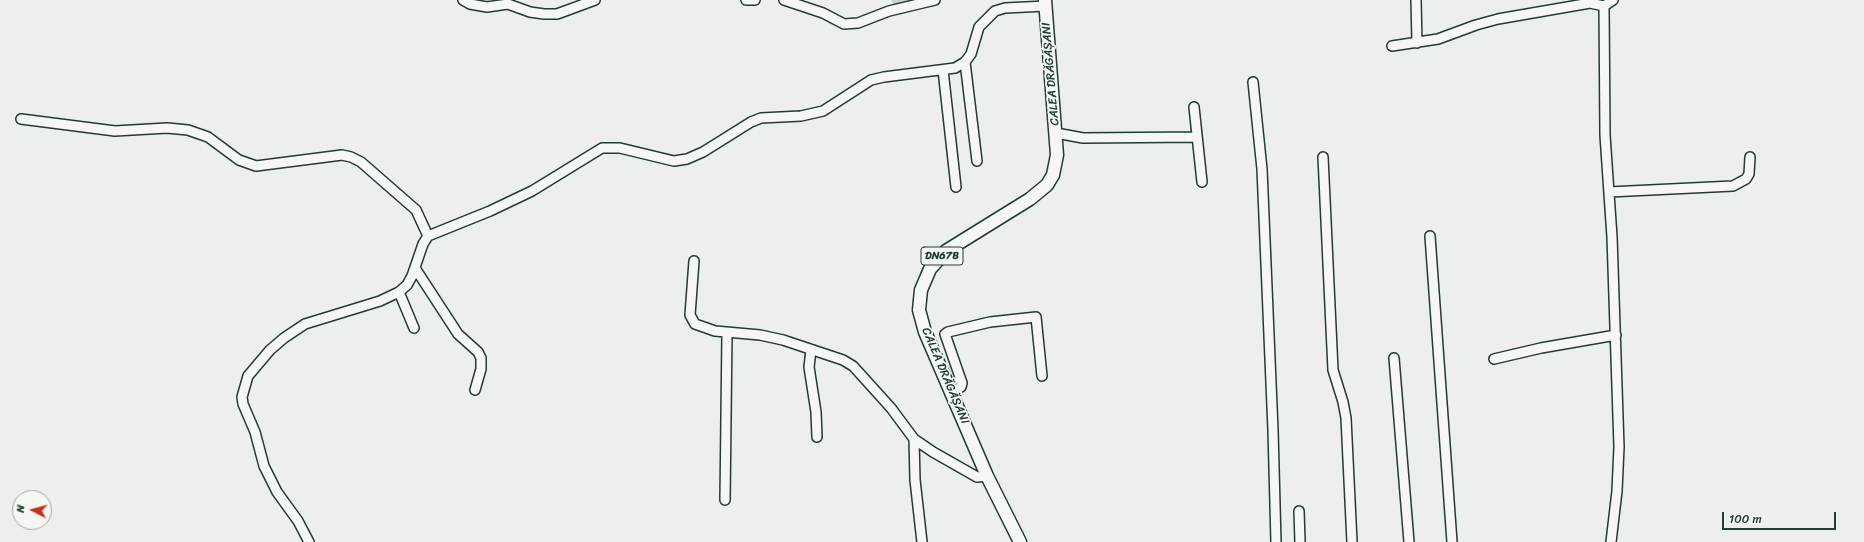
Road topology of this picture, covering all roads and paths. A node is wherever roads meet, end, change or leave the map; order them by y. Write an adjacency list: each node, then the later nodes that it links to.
1 (463, 0): 2 (street)
2 (595, 0)
3 (746, 0): 4 (street)
4 (755, 0)
5 (784, 0): 6 (street)
6 (934, 0)
7 (1416, 0): 11 (street)
8 (1613, 0): 10 (street)
9 (1046, 3): 13 (street); 18 (main road, CALEA DRĂGĂȘANI / DN67B)
10 (1604, 6): 11 (street); 25 (street)
11 (1418, 44): 12 (street)
12 (1392, 46)
13 (965, 62): 14 (street); 22 (street)
14 (943, 70): 24 (street); 26 (street)
15 (1253, 82): 48 (street)
16 (1194, 108): 19 (street)
17 (21, 119): 26 (street)
18 (1056, 133): 19 (street); 39 (main road, CALEA DRĂGĂȘANI / DN67B)
19 (1197, 137): 23 (street)
20 (1323, 156): 50 (street)
21 (1750, 157): 25 (street)
22 (977, 161)
23 (1202, 182)
24 (956, 187)
25 (1609, 192): 33 (street)
26 (428, 236): 29 (street)
27 (1430, 236): 52 (street)
28 (694, 261): 32 (street)
29 (415, 268): 30 (street); 38 (street)
30 (399, 292): 31 (street); 45 (street)
31 (414, 328)
32 (727, 333): 34 (street); 43 (street)
33 (1616, 335): 36 (street); 53 (street)
34 (811, 350): 40 (street); 41 (street)
35 (1394, 358): 51 (street)
36 (1494, 359)
37 (1042, 376): 39 (street)
38 (475, 390)
39 (951, 392): 42 (main road, CALEA DRĂGĂȘANI / DN67B)
40 (817, 437)
41 (914, 438): 42 (street); 46 (street)
42 (987, 476): 47 (main road, CALEA DRĂGĂȘANI / DN67B)
43 (725, 500)
44 (1299, 511): 49 (street)
45 (309, 542)
46 (922, 542)
47 (1020, 542)
48 (1276, 542)
49 (1300, 542)
50 (1352, 542)
51 (1409, 542)
52 (1452, 542)
53 (1611, 542)

